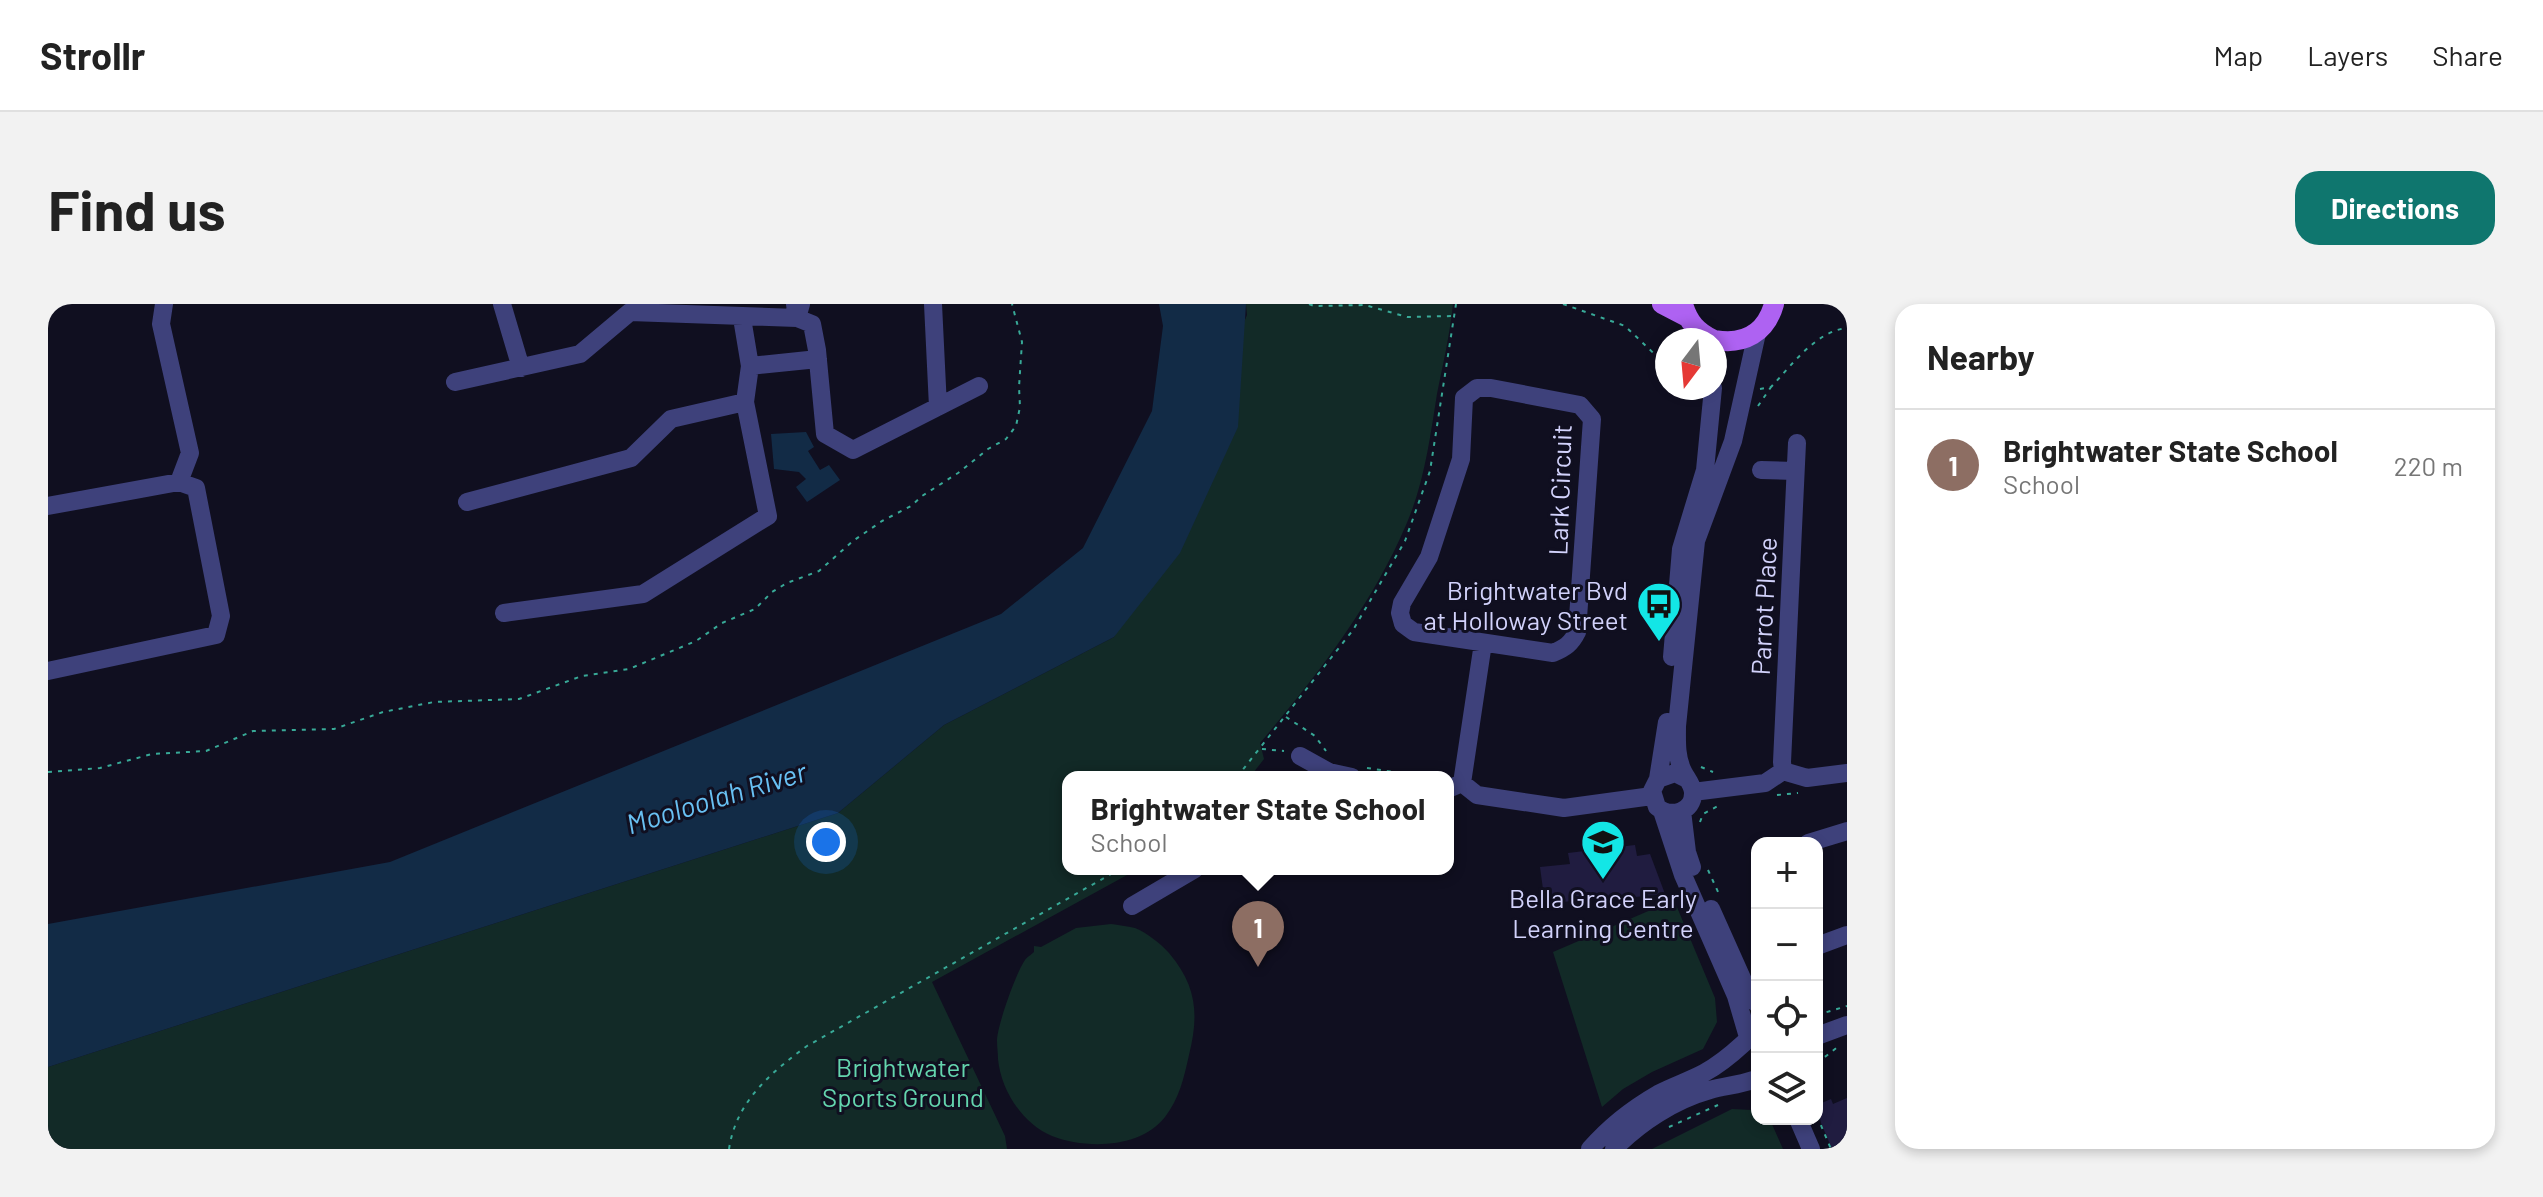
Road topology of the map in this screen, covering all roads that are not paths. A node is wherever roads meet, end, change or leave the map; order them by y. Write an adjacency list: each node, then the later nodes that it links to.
1 (164, 304): 24 (street)
2 (502, 304): 15 (street)
3 (933, 304): 20 (street)
4 (1662, 304): 8 (main road)
5 (1788, 304): 10 (main road)
6 (629, 308): 9 (street); 15 (street)
7 (798, 309): 9 (street); 13 (street)
8 (1685, 310): 11 (main road)
9 (742, 318): 14 (street)
10 (1766, 319): 12 (main road); 34 (street)
11 (1699, 328)
12 (1727, 342)
13 (818, 359): 14 (street); 20 (street)
14 (750, 366): 19 (street)
15 (521, 368): 16 (street)
16 (455, 382)
17 (979, 386): 20 (street)
18 (1712, 400): 36 (street)
19 (745, 402): 25 (street); 27 (street)
20 (938, 407)
21 (1797, 443): 23 (street, Parrot Place)
22 (1761, 470): 23 (street)
23 (1795, 471): 32 (street, Parrot Place)
24 (179, 482): 26 (street); 29 (street)
25 (467, 502)
26 (48, 506)
27 (504, 613)
28 (1483, 643): 28 (street, Lark Circuit); 35 (street)
29 (48, 671)
30 (1300, 756): 31 (street)
31 (1327, 771)
32 (1783, 771): 33 (street); 34 (street)
33 (1847, 773)
34 (1691, 777): 36 (street); 37 (street)
35 (1455, 786): 36 (street)
36 (1657, 795): 37 (street); 47 (street)
37 (1682, 811): 44 (street)
38 (1847, 831): 39 (street)
39 (1823, 838)
40 (1185, 875): 41 (street)
41 (1132, 906)
42 (1847, 935): 43 (street)
43 (1823, 944)
44 (1751, 996)
45 (1847, 1025): 46 (street)
46 (1823, 1034)
47 (1750, 1037): 48 (street); 51 (street)
48 (1751, 1076)
49 (1751, 1082): 52 (street)
50 (1801, 1125): 53 (street)
51 (1590, 1149)
52 (1614, 1149)
53 (1811, 1149)

